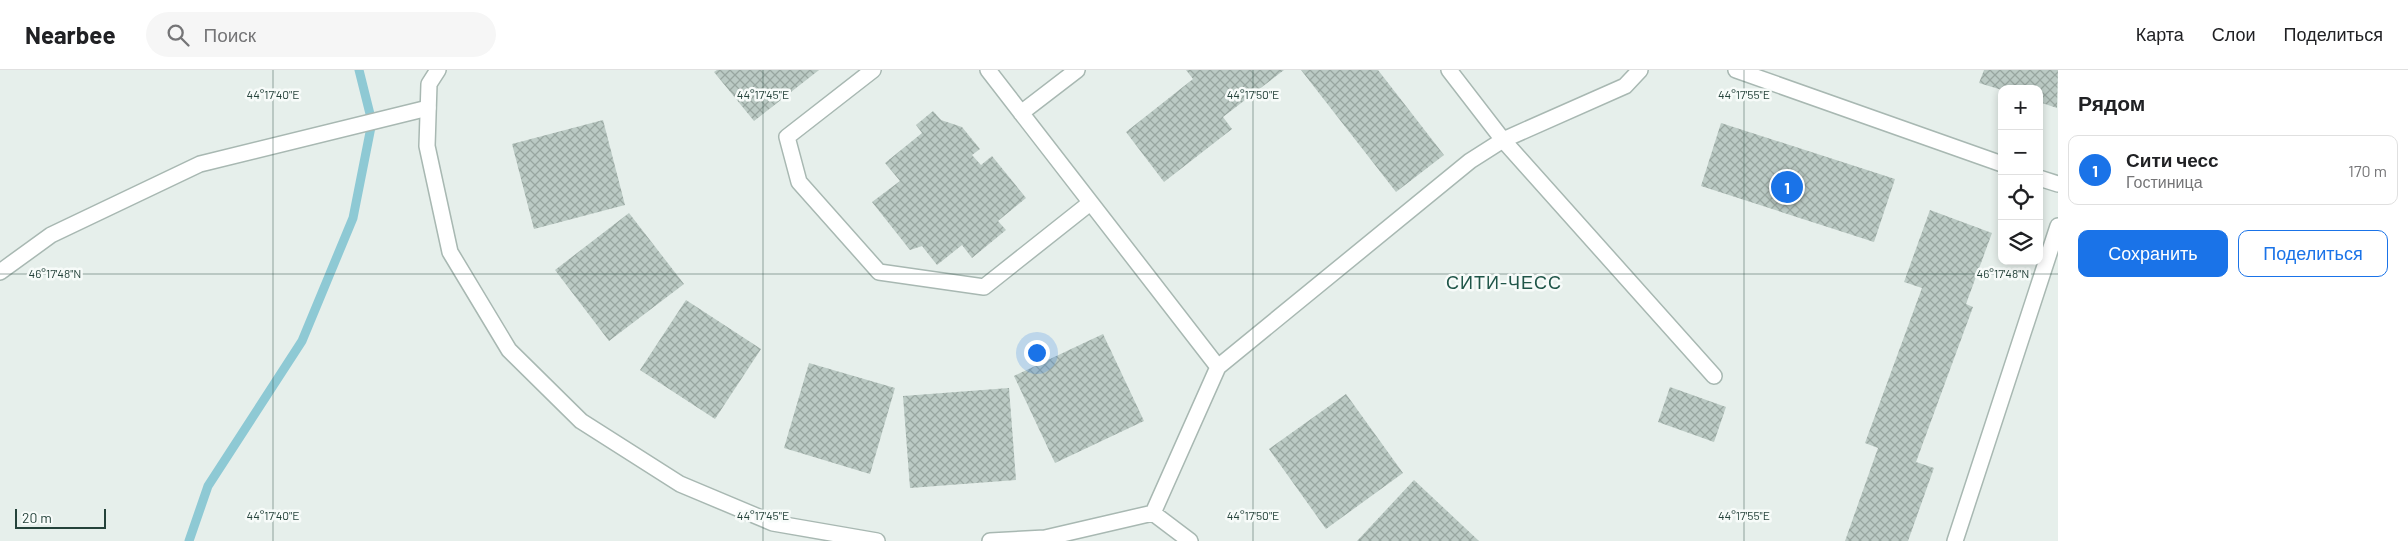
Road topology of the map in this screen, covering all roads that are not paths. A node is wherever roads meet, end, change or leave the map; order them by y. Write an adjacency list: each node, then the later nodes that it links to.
1 (438, 70): 8 (street)
2 (874, 70): 14 (street)
3 (988, 70): 9 (street)
4 (1076, 70): 9 (street)
5 (1449, 70): 10 (street)
6 (1640, 70): 10 (street)
7 (1736, 70): 11 (street)
8 (428, 108): 16 (street); 20 (street)
9 (1022, 113): 14 (street)
10 (1503, 140): 17 (street); 18 (street)
11 (1998, 163)
12 (2043, 179): 13 (street)
13 (2058, 184)
14 (1090, 203): 17 (street)
15 (2058, 226): 23 (street)
16 (0, 272)
17 (1218, 367): 19 (street)
18 (1714, 376)
19 (1153, 513): 21 (street); 22 (street)
20 (877, 541)
21 (990, 541)
22 (1190, 541)
23 (1955, 541)

